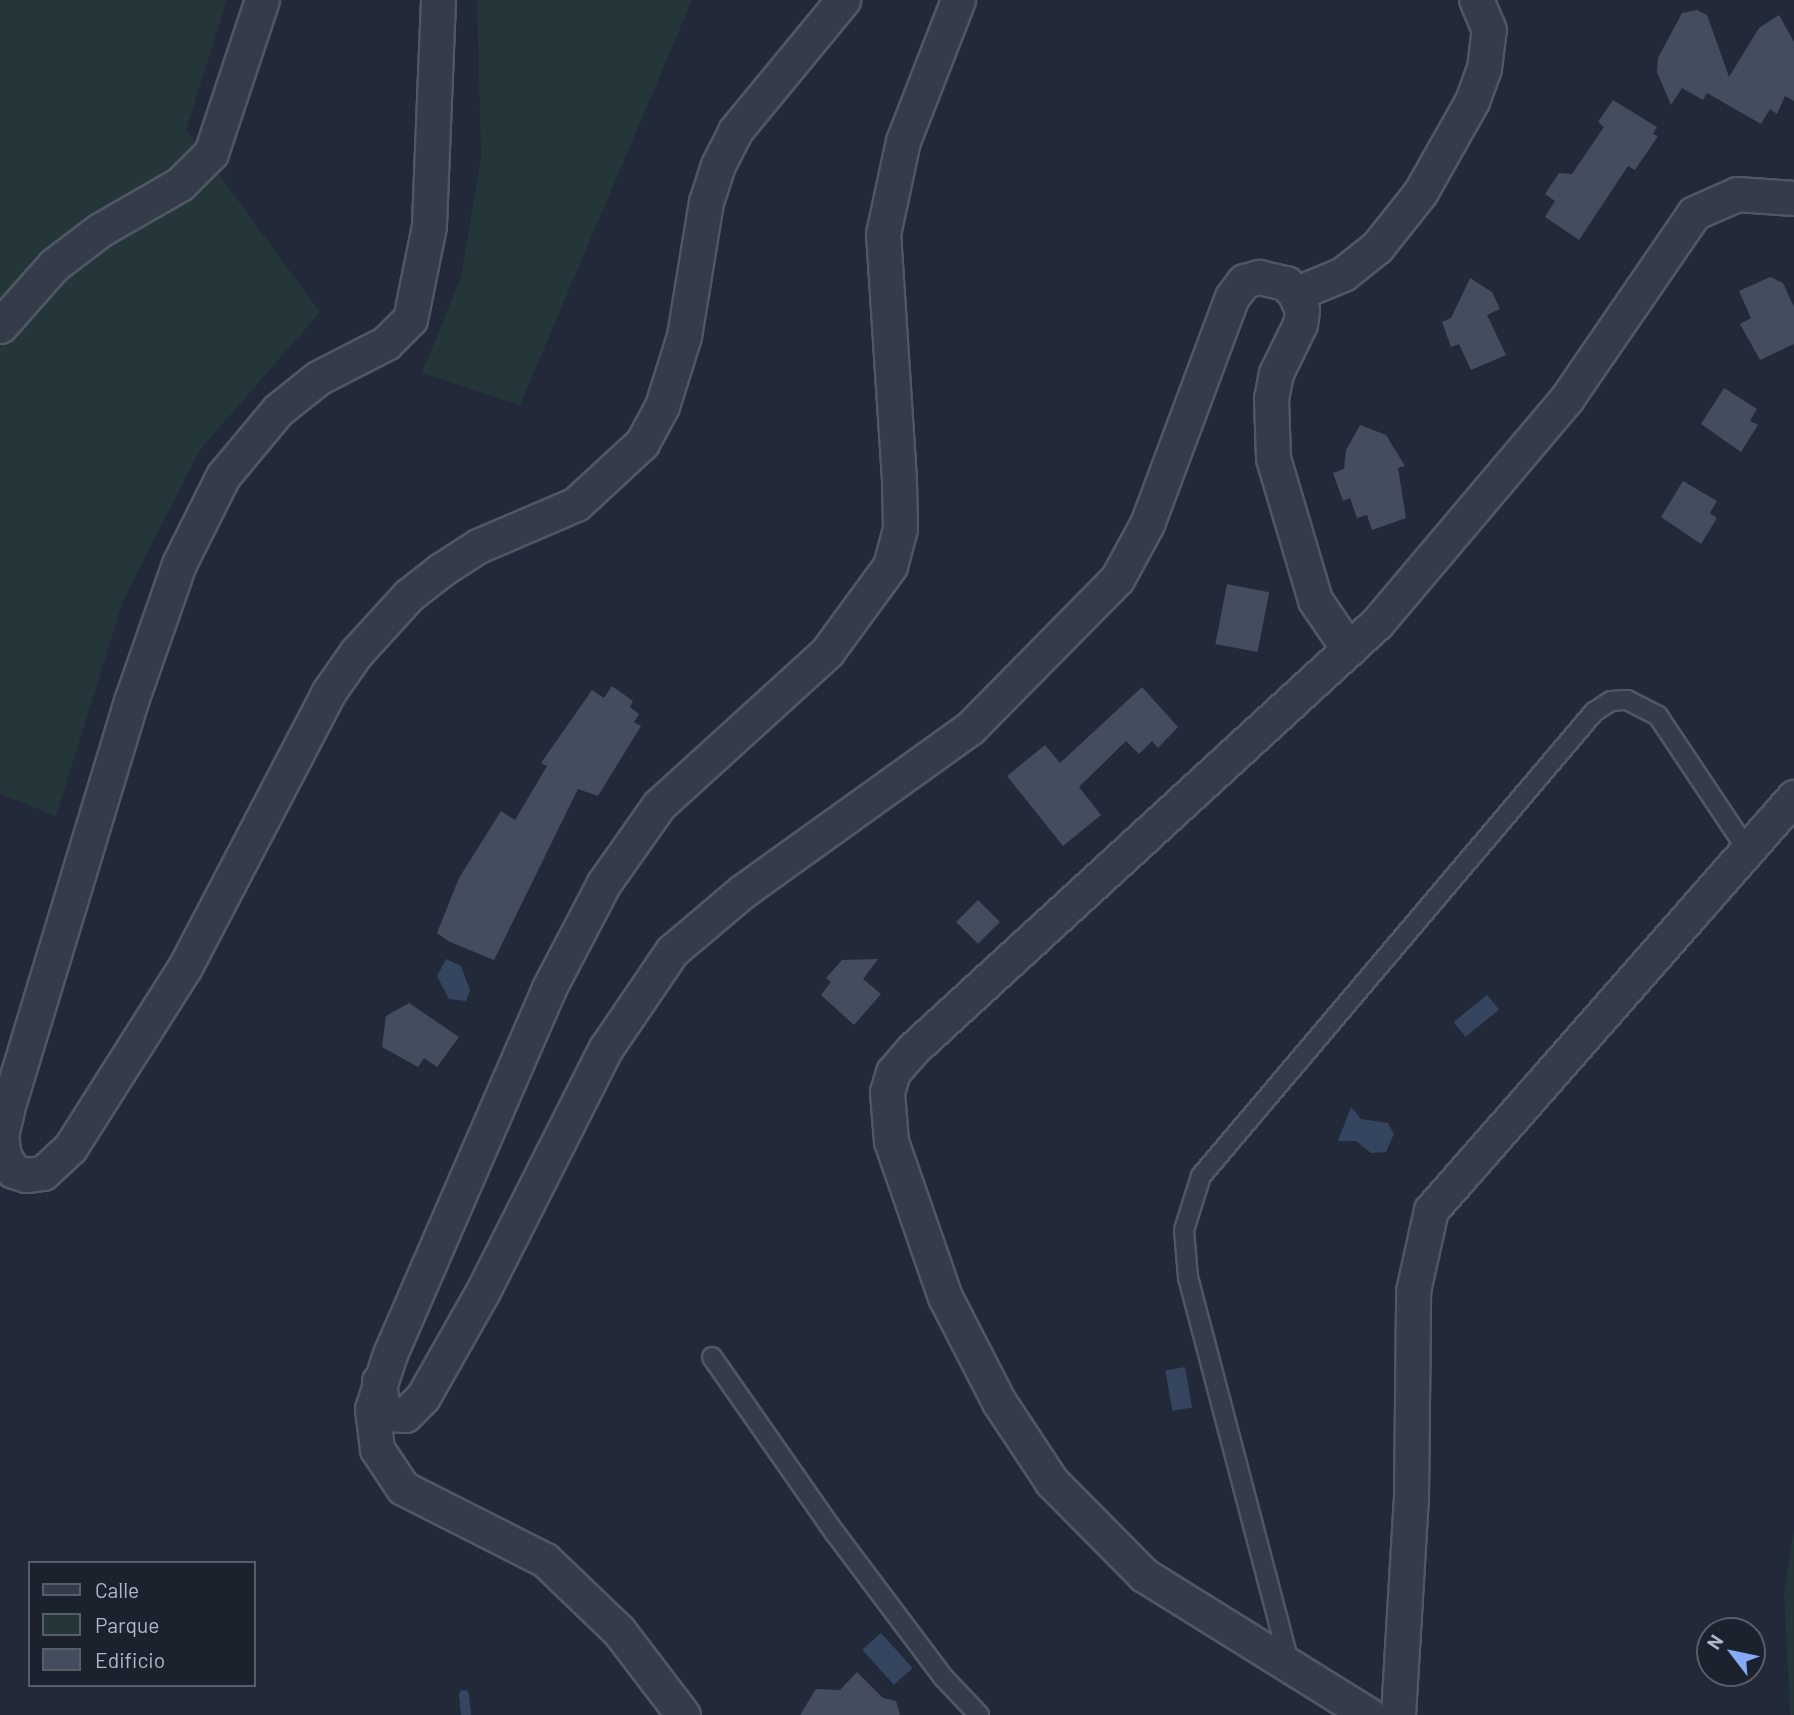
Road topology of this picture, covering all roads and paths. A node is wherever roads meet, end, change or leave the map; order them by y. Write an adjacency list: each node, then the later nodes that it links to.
1 (262, 0): 8 (street)
2 (438, 0): 3 (street)
3 (843, 0)
4 (958, 0): 13 (street)
5 (1476, 0): 7 (street)
6 (1794, 198): 9 (street)
7 (1295, 294): 9 (street); 13 (street)
8 (0, 326)
9 (1349, 650): 14 (street)
10 (1794, 797): 11 (street)
11 (1746, 848): 14 (lane); 18 (street)
12 (712, 1357): 16 (lane)
13 (379, 1381): 15 (street)
14 (1291, 1672): 17 (street)
15 (683, 1715)
16 (979, 1715)
17 (1369, 1715)
18 (1398, 1715)

